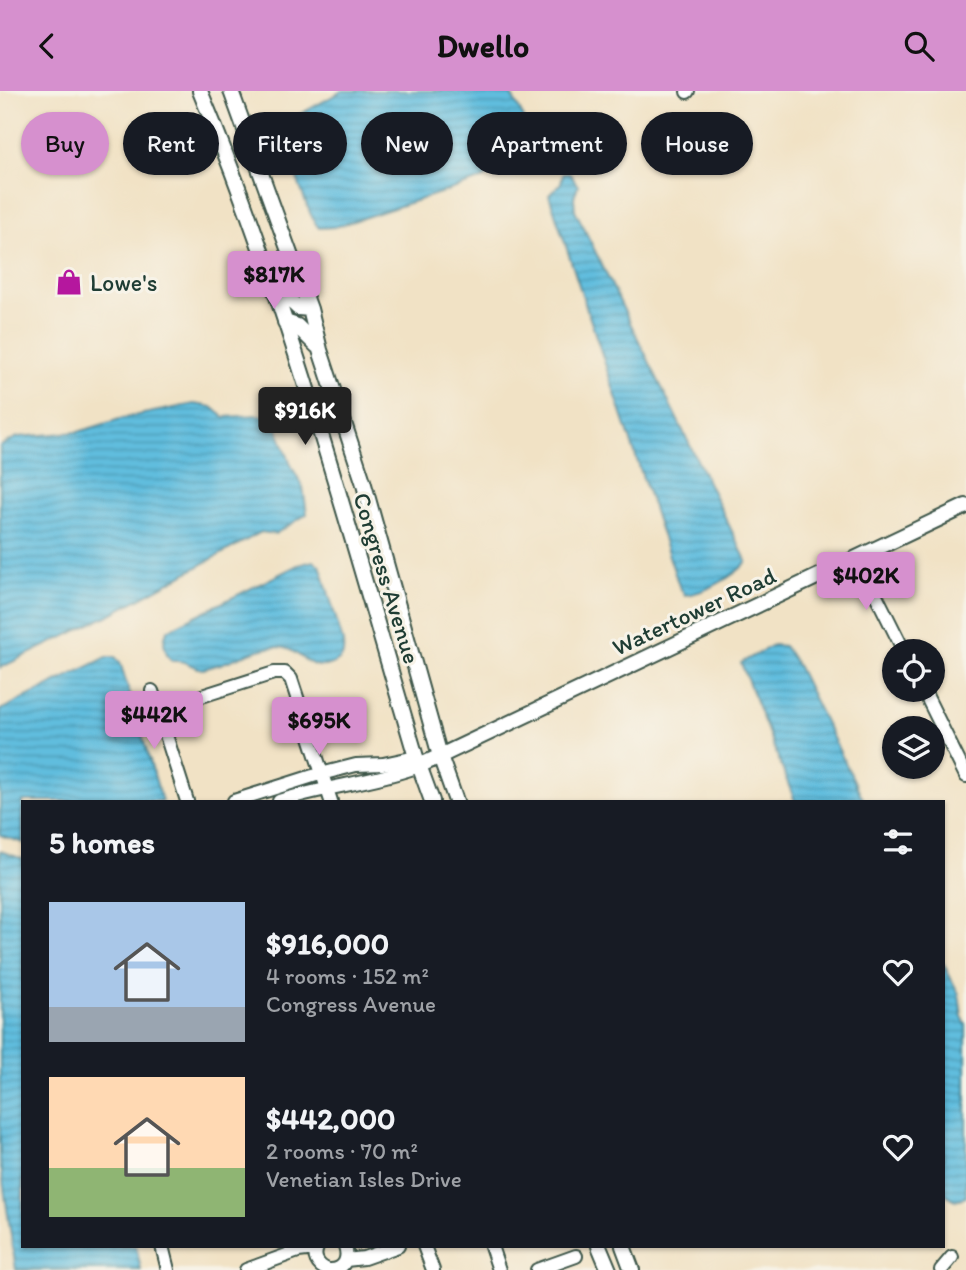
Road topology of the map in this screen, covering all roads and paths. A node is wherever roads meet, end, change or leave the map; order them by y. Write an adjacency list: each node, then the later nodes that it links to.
1 (200, 91): 3 (street, Congress Avenue)
2 (231, 91): 4 (street, Congress Avenue)
3 (267, 272): 4 (street); 5 (street, Congress Avenue)
4 (310, 310): 6 (street, Congress Avenue)
5 (285, 322): 6 (street); 14 (street, Congress Avenue)
6 (320, 350): 13 (street, Congress Avenue)
7 (966, 506): 8 (street, Watertower Road)
8 (859, 559): 9 (street); 13 (street, Watertower Road)
9 (898, 639)
10 (152, 691): 12 (street)
11 (929, 702): 16 (street)
12 (158, 711): 15 (street); 18 (street)
13 (440, 756): 14 (street); 22 (street, Congress Avenue)
14 (418, 762): 15 (street); 17 (street); 21 (street, Congress Avenue)
15 (322, 773): 17 (street); 19 (street)
16 (966, 776)
17 (329, 795): 20 (street)
18 (187, 800)
19 (236, 800)
20 (282, 800)
21 (432, 800)
22 (456, 800)
23 (162, 1248): 35 (street)
24 (317, 1248): 34 (street); 37 (street)
25 (345, 1248): 33 (street)
26 (392, 1248): 33 (street)
27 (425, 1248): 38 (street)
28 (492, 1248): 39 (street)
29 (600, 1248): 41 (street)
30 (624, 1248): 42 (street)
31 (576, 1256): 40 (street)
32 (952, 1257): 43 (street)
33 (346, 1260): 37 (street)
34 (260, 1268): 36 (street)
35 (168, 1270)
36 (246, 1270)
37 (327, 1270)
38 (433, 1270)
39 (499, 1270)
40 (537, 1270)
41 (609, 1270)
42 (632, 1270)
43 (941, 1270)

